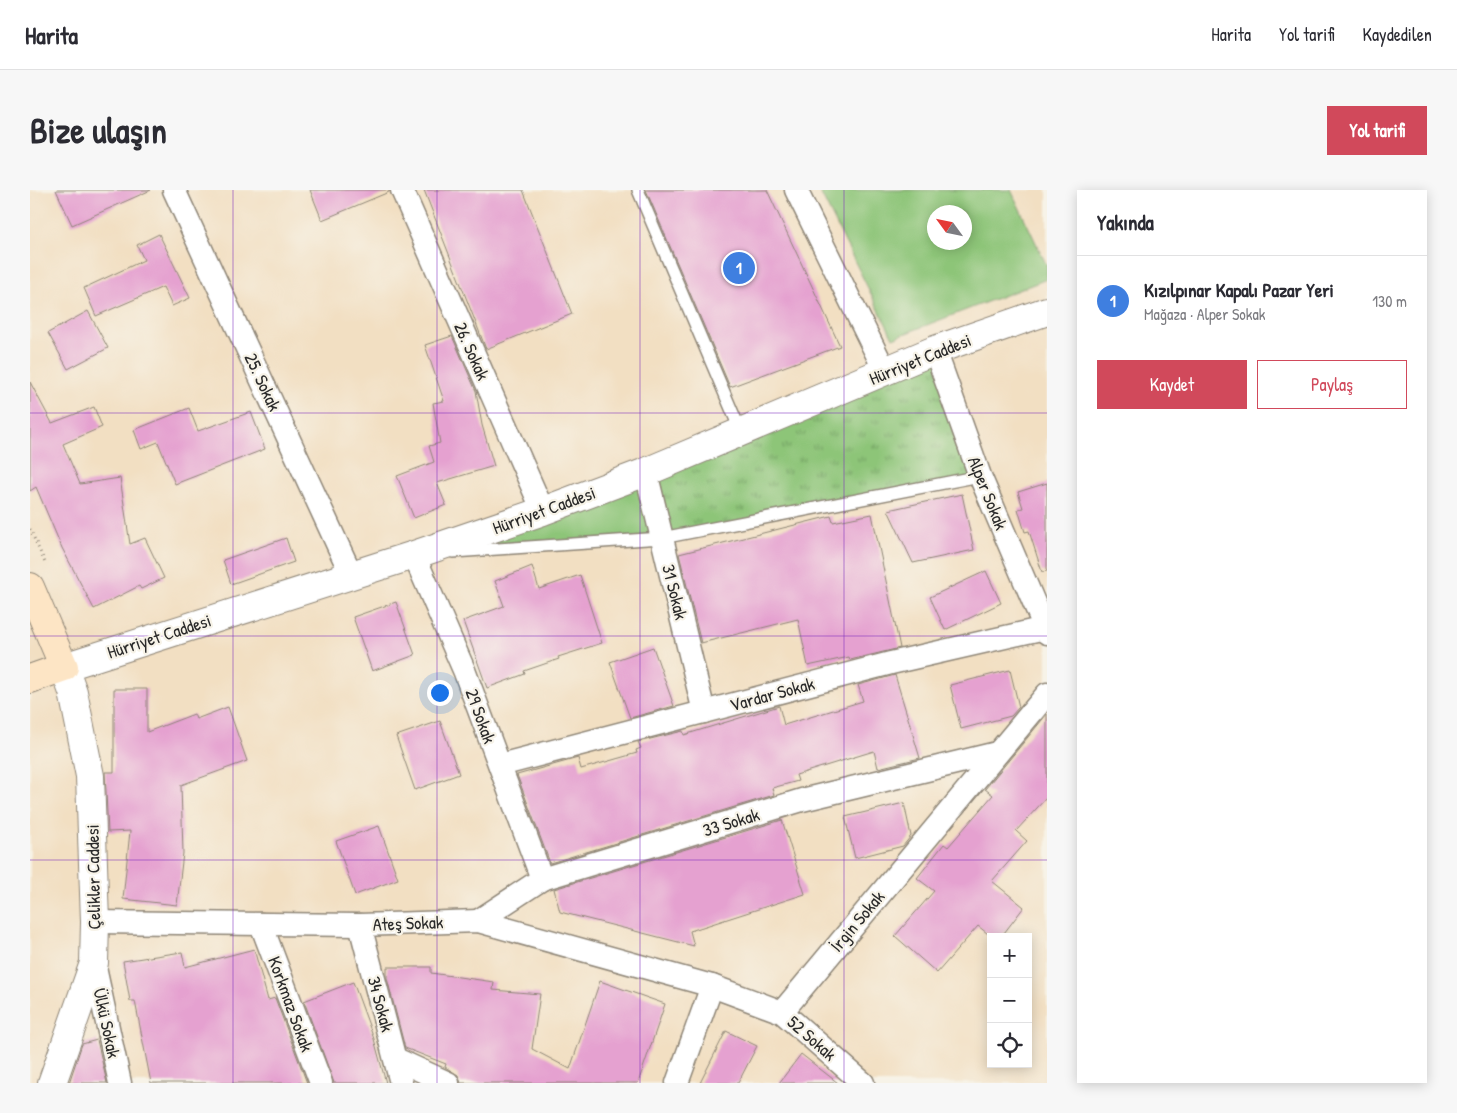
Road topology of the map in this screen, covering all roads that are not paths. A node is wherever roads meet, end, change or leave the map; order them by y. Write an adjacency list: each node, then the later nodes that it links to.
1 (174, 190): 14 (street, 25. Sokak)
2 (402, 190): 11 (street, 26. Sokak)
3 (638, 190): 8 (lane)
4 (796, 190): 7 (street)
5 (1047, 311): 6 (street, Hürriyet Caddesi)
6 (935, 350): 7 (street, Hürriyet Caddesi); 10 (street, Alper Sokak)
7 (886, 372): 8 (street, Hürriyet Caddesi)
8 (741, 432): 9 (street, Hürriyet Caddesi)
9 (646, 472): 11 (street, Hürriyet Caddesi); 12 (street, 31 Sokak)
10 (980, 476): 12 (lane); 16 (street, Alper Sokak)
11 (542, 511): 13 (street, Hürriyet Caddesi)
12 (662, 538): 13 (lane); 20 (street, 31 Sokak)
13 (414, 555): 14 (street, Hürriyet Caddesi); 22 (street, 29 Sokak)
14 (351, 574): 17 (street, Hürriyet Caddesi)
15 (30, 587): 17 (main road)
16 (1046, 630): 20 (street, Vardar Sokak)
17 (64, 667): 18 (main road, Hürriyet Caddesi); 25 (street, Çelikler Caddesi)
18 (30, 679)
19 (1047, 694): 21 (street, İrgin Sokak)
20 (704, 712): 22 (street, Vardar Sokak)
21 (996, 753): 23 (street, 33 Sokak); 30 (street, İrgin Sokak)
22 (500, 765): 23 (street, 29 Sokak)
23 (542, 879): 24 (street, 33 Sokak)
24 (478, 921): 27 (street, Ateş Sokak); 29 (street, Ateş Sokak)
25 (95, 922): 26 (street, Ateş Sokak); 28 (street, Çelikler Caddesi)
26 (262, 924): 27 (street, Ateş Sokak); 34 (street, Korkmaz Sokak)
27 (360, 924): 31 (street, 34 Sokak)
28 (94, 963): 32 (street, Çelikler Caddesi); 33 (street, Ülkü Sokak)
29 (712, 986): 30 (street); 37 (street)
30 (782, 1012): 38 (street, 52 Sokak)
31 (396, 1060): 35 (street, 34 Sokak); 36 (street)
32 (52, 1083)
33 (120, 1083)
34 (321, 1083)
35 (401, 1083)
36 (448, 1083)
37 (677, 1083)
38 (863, 1083)

